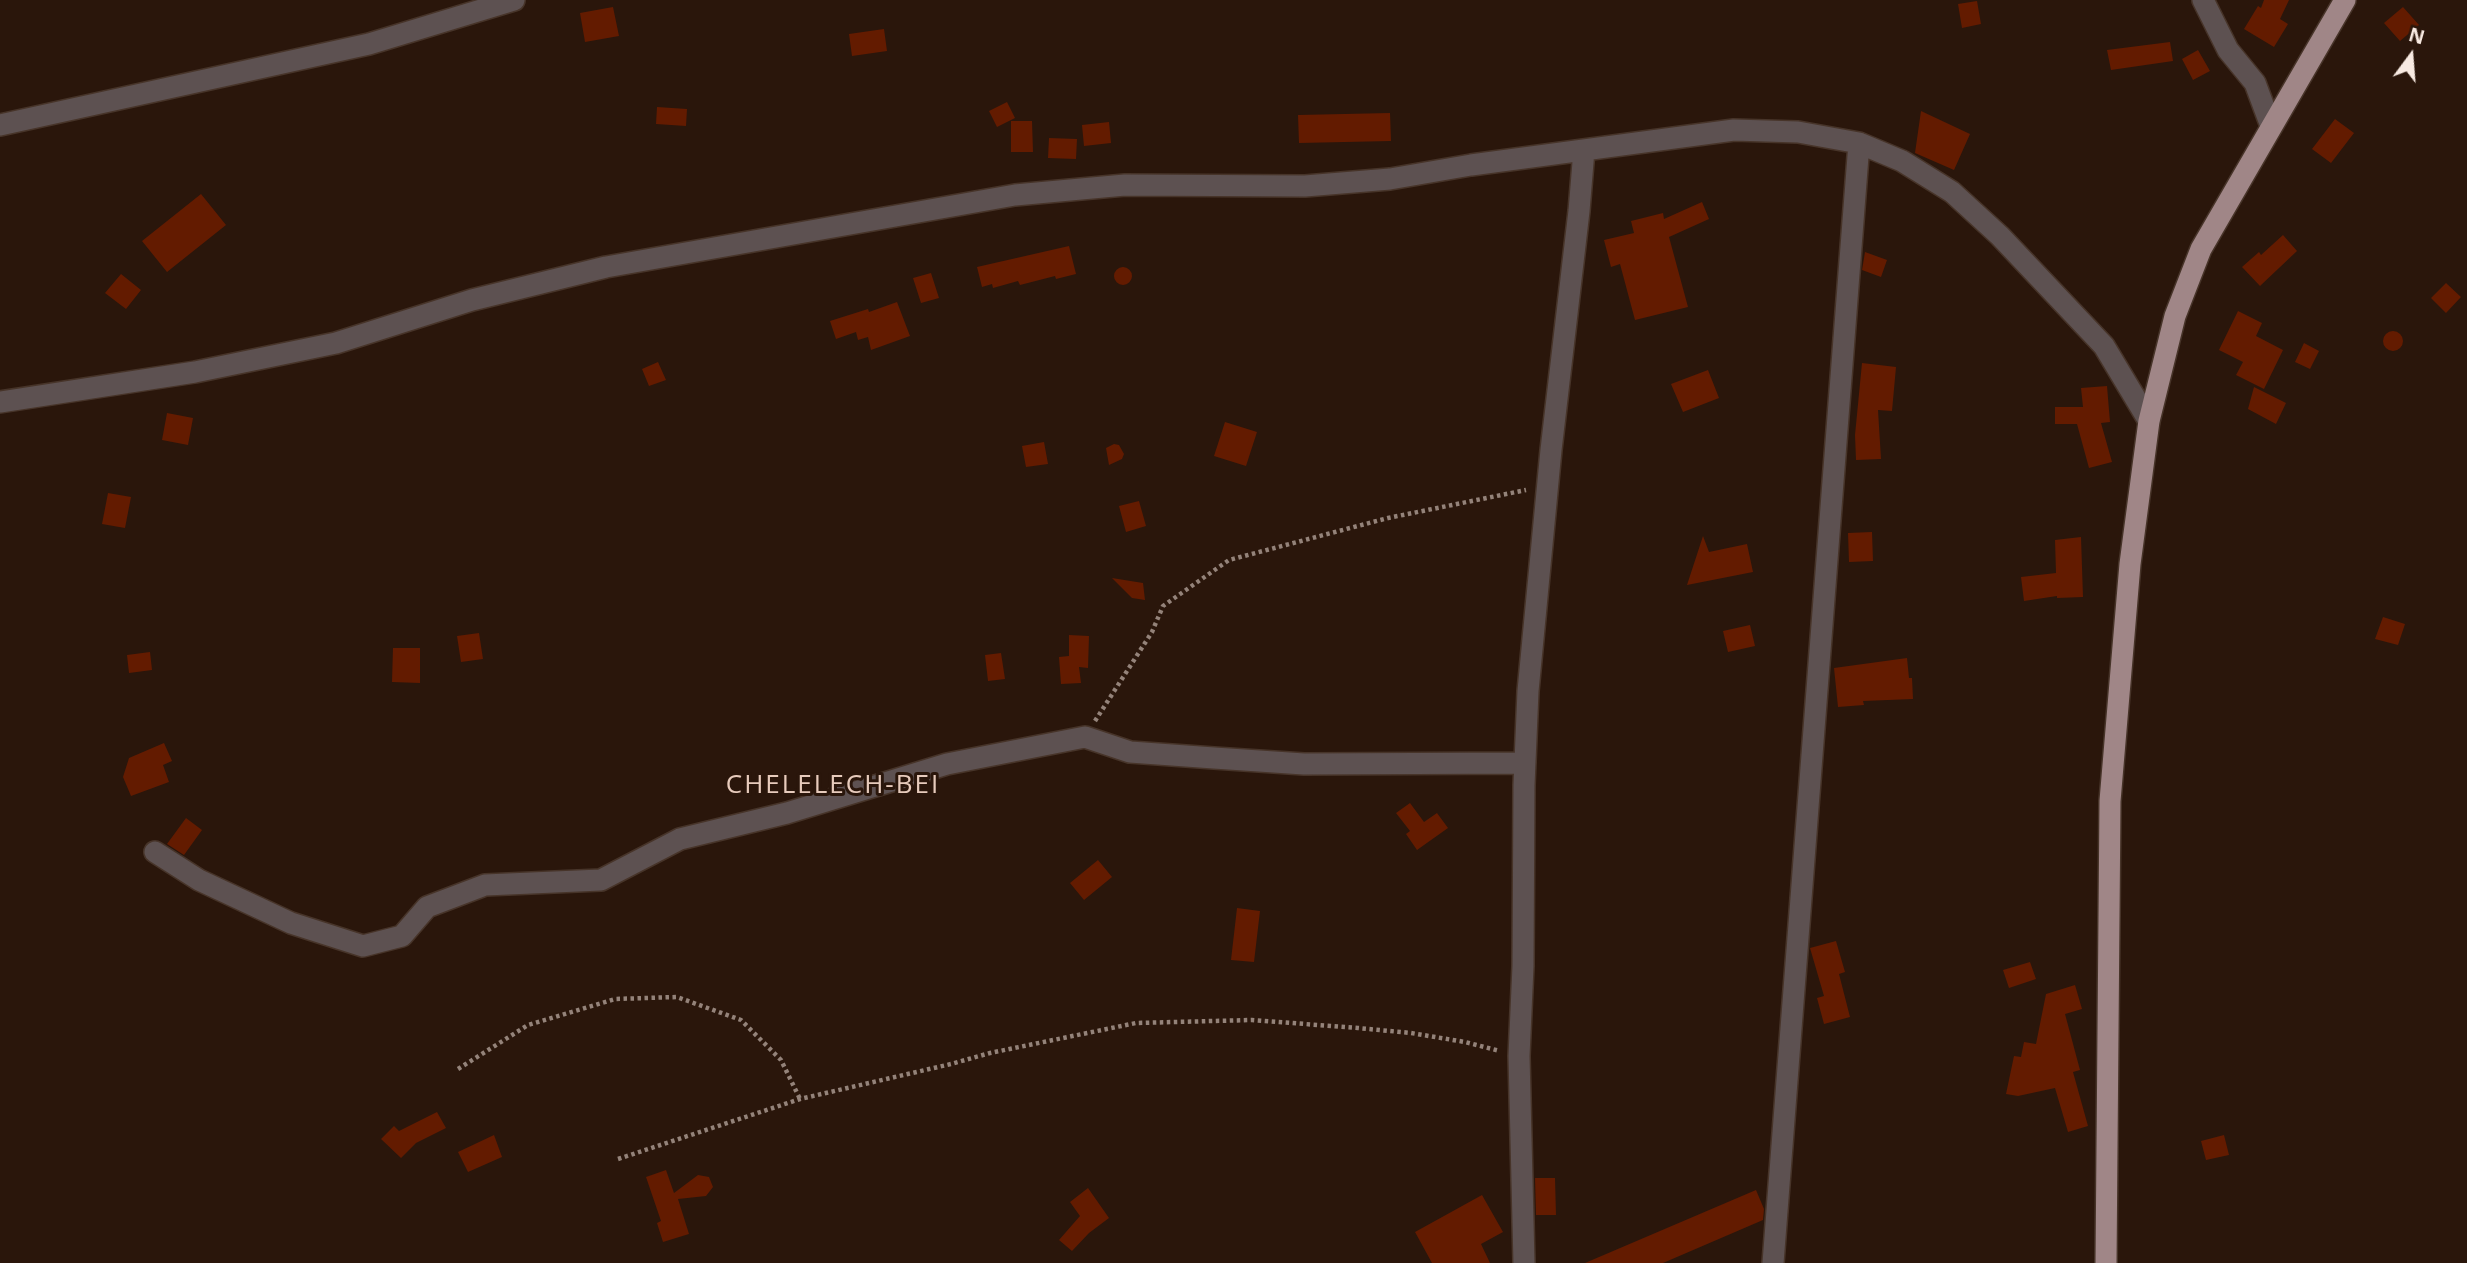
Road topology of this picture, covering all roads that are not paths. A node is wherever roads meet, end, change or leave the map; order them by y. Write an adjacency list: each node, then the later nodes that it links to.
1 (514, 0): 4 (street)
2 (2203, 0): 6 (street)
3 (2345, 0): 6 (main road)
4 (473, 6): 5 (street)
5 (0, 125)
6 (2271, 126): 10 (main road)
7 (1858, 143): 8 (street); 10 (street); 14 (street)
8 (1584, 150): 9 (street); 11 (street)
9 (0, 402)
10 (2149, 421): 15 (main road)
11 (1525, 763): 12 (street); 13 (street)
12 (155, 852)
13 (1524, 1263)
14 (1773, 1263)
15 (2106, 1263)

